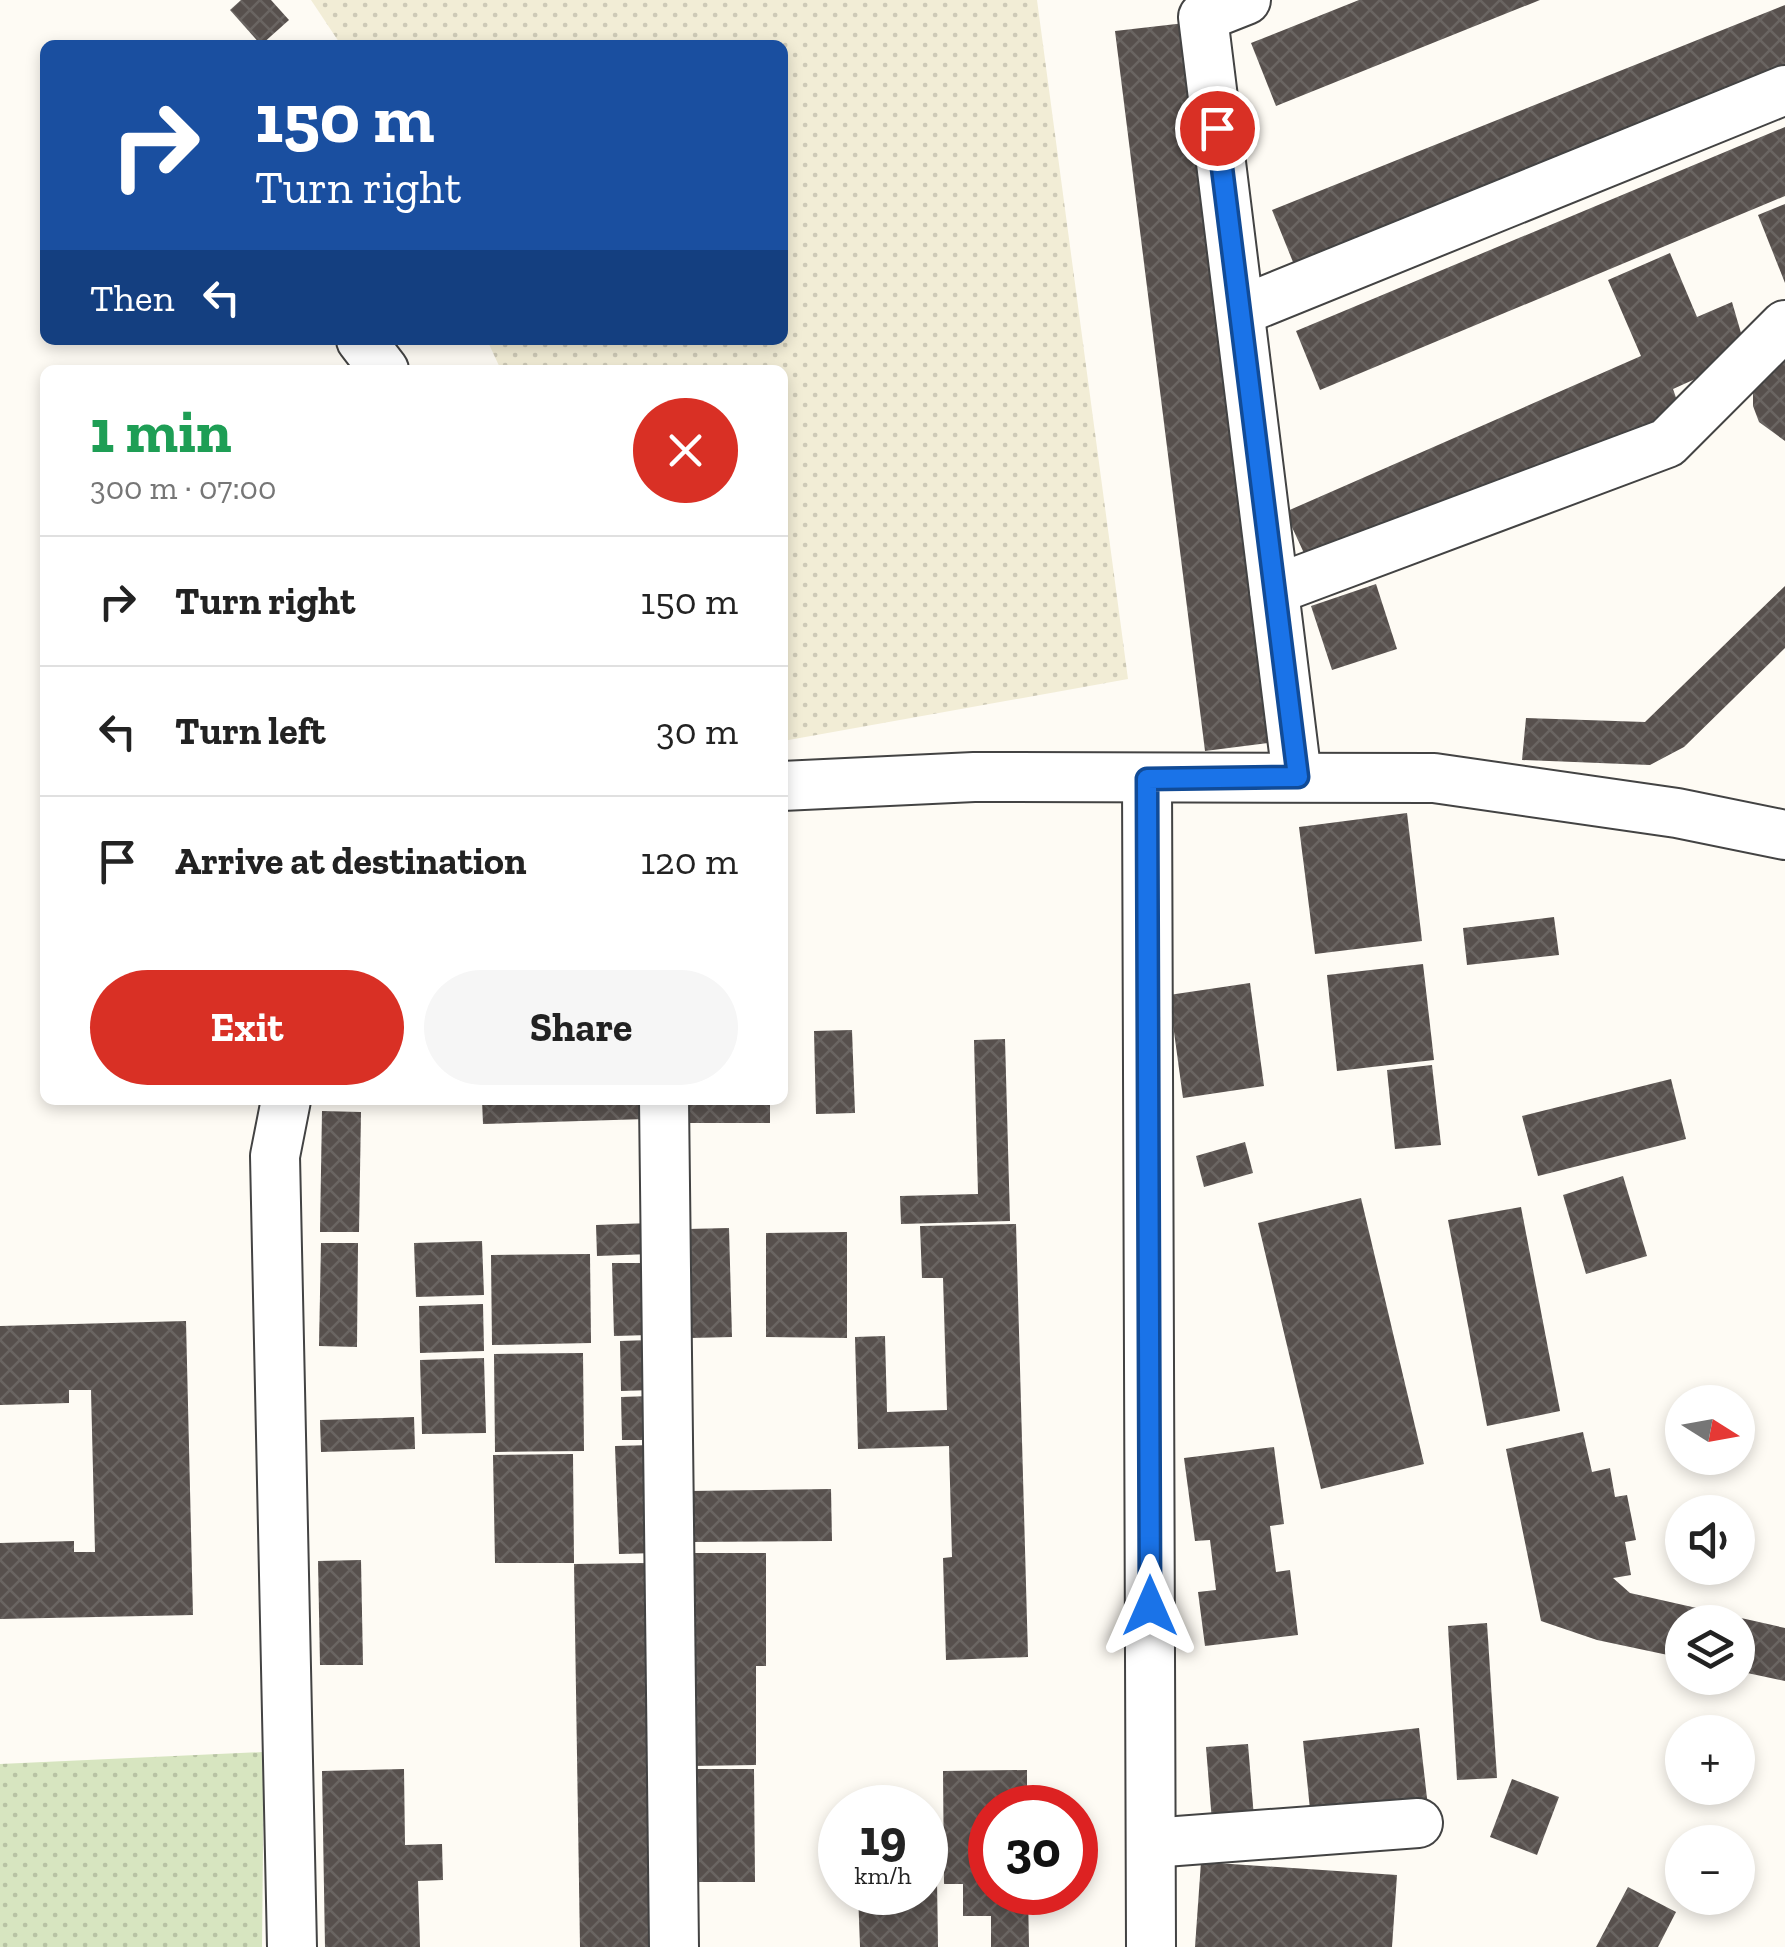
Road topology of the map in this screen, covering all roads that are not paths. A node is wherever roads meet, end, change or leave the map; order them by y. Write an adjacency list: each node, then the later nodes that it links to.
1 (1246, 0): 3 (street)
2 (1785, 90): 3 (street)
3 (1240, 311): 7 (street)
4 (1785, 324): 7 (street)
5 (365, 345): 6 (street)
6 (380, 365)
7 (1274, 590): 8 (street)
8 (1298, 777): 9 (street); 11 (street)
9 (1147, 779): 10 (street); 15 (street)
10 (788, 786)
11 (1785, 836)
12 (285, 1105): 16 (street)
13 (664, 1105): 17 (street)
14 (1418, 1823): 15 (street)
15 (1150, 1843): 18 (street)
16 (292, 1947)
17 (674, 1947)
18 (1151, 1947)

